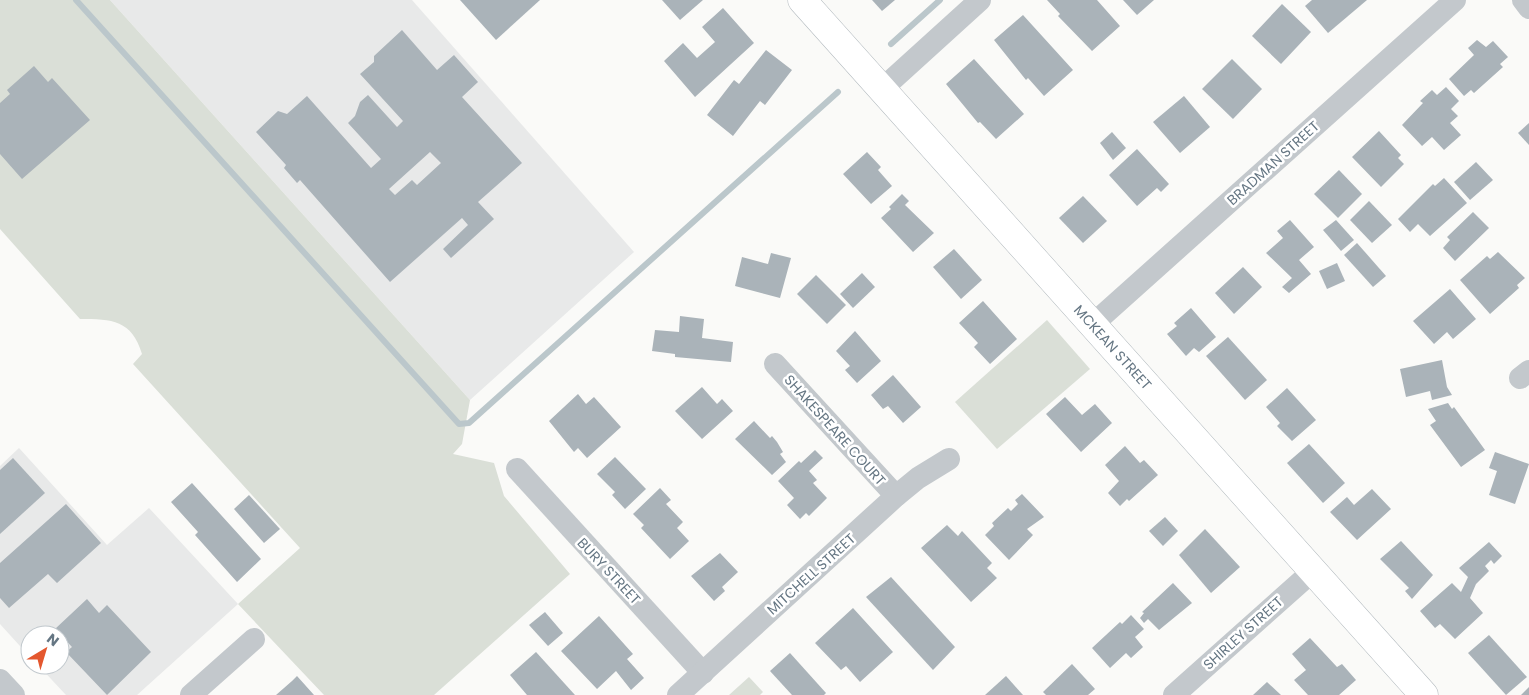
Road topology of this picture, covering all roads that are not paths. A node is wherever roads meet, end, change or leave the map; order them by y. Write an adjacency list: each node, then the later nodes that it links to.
1 (802, 0): 6 (main road, MCKEAN STREET)
2 (980, 0): 6 (street)
3 (1455, 0): 7 (street, BRADMAN STREET)
4 (1523, 0): 5 (street)
5 (1529, 8)
6 (882, 89): 7 (main road, MCKEAN STREET)
7 (1092, 325): 12 (main road, MCKEAN STREET)
8 (774, 364): 11 (street, SHAKESPEARE COURT)
9 (949, 459): 11 (street, MITCHELL STREET)
10 (517, 469): 14 (street, BURY STREET)
11 (896, 496): 14 (street, MITCHELL STREET)
12 (1313, 572): 19 (street, SHIRLEY STREET); 20 (main road, MCKEAN STREET)
13 (254, 639): 17 (street)
14 (703, 673): 18 (street, MITCHELL STREET)
15 (0, 680): 16 (street)
16 (14, 695)
17 (191, 695)
18 (678, 695)
19 (1174, 695)
20 (1424, 695)

